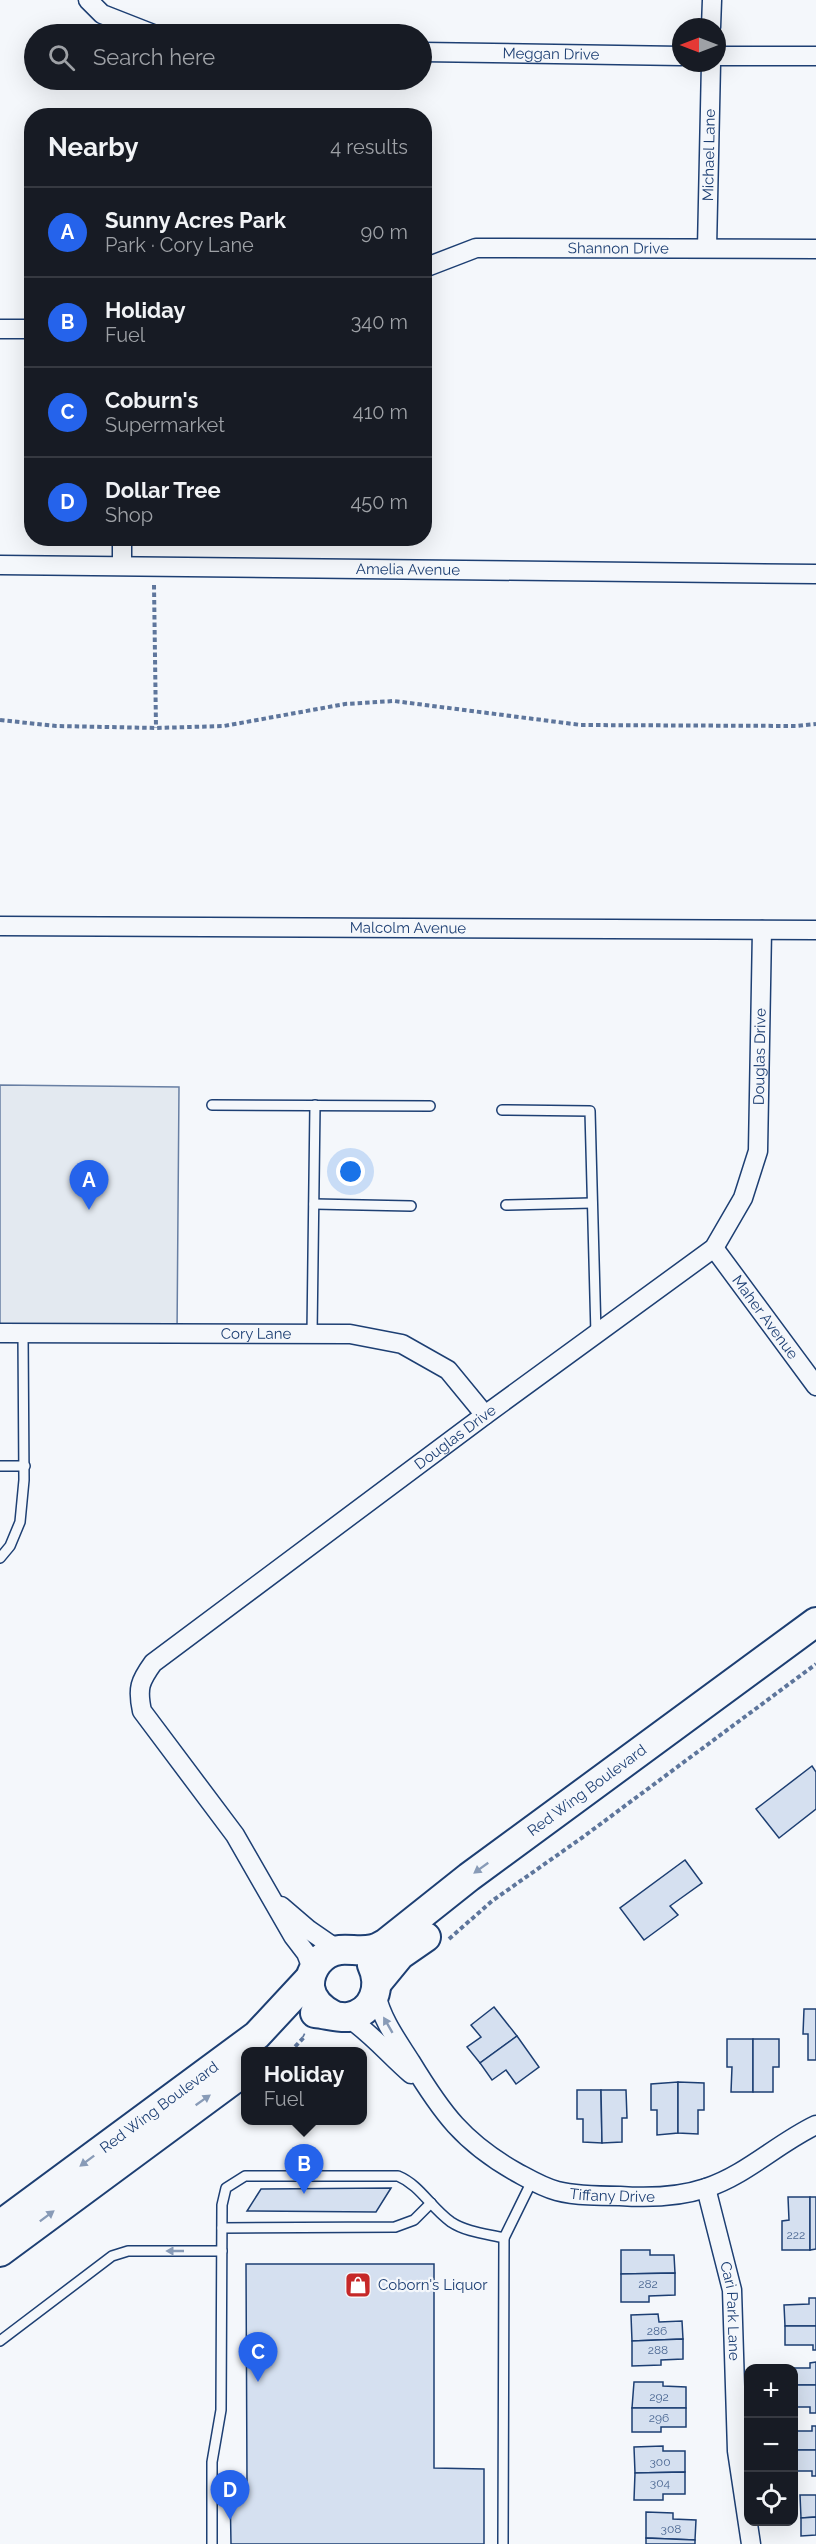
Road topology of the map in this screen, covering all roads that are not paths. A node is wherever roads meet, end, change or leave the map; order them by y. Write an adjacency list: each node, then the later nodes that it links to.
1 (88, 0): 4 (street)
2 (712, 0): 3 (street)
3 (711, 18)
4 (128, 24)
5 (432, 52): 6 (street, Meggan Drive)
6 (672, 56)
7 (726, 56): 8 (street)
8 (816, 57)
9 (711, 72): 10 (street, Michael Lane)
10 (707, 248): 11 (street, Shannon Drive); 12 (street, Shannon Drive)
11 (816, 249)
12 (432, 265)
13 (0, 329): 14 (street)
14 (24, 329)
15 (122, 546): 17 (street)
16 (0, 565): 17 (street, Amelia Avenue)
17 (122, 565): 18 (street, Amelia Avenue)
18 (816, 574)
19 (0, 926): 20 (street, Malcolm Avenue)
20 (762, 930): 21 (street, Malcolm Avenue); 30 (street, Douglas Drive)
21 (816, 930)
22 (212, 1105): 23 (lane)
23 (315, 1105): 24 (lane); 27 (lane)
24 (430, 1106)
25 (502, 1110): 26 (lane)
26 (592, 1203): 28 (lane); 34 (lane)
27 (314, 1204): 29 (lane); 33 (lane)
28 (506, 1205)
29 (411, 1206)
30 (714, 1248): 34 (street, Douglas Drive); 35 (street, Maher Avenue)
31 (0, 1333): 32 (street, Cory Lane)
32 (23, 1334): 33 (street, Cory Lane); 38 (lane)
33 (312, 1334): 36 (street, Cory Lane)
34 (596, 1334): 36 (street, Douglas Drive)
35 (816, 1386)
36 (485, 1415): 42 (street, Douglas Drive)
37 (0, 1466): 38 (lane)
38 (25, 1466): 39 (lane)
39 (0, 1558)
40 (816, 1622): 43 (main road, Red Wing Boulevard, one-way to 43)
41 (816, 1640): 45 (main road, Red Wing Boulevard)
42 (268, 1892): 43 (street, Douglas Drive); 44 (street, Douglas Drive)
43 (346, 1951): 44 (main road, Red Wing Boulevard); 45 (main road)
44 (311, 1975): 46 (main road); 54 (main road, Red Wing Boulevard, one-way to 54)
45 (377, 1988): 46 (main road, Red Wing Boulevard); 49 (street, one-way to 45)
46 (340, 2016): 47 (main road); 49 (street)
47 (268, 2047)
48 (241, 2073): 57 (main road, Red Wing Boulevard, one-way to 48)
49 (427, 2090): 51 (street, Tiffany Drive)
50 (816, 2125): 52 (street, Tiffany Drive)
51 (532, 2181): 52 (street, Tiffany Drive); 56 (lane)
52 (706, 2188): 62 (street, Cari Park Lane)
53 (431, 2203): 55 (lane); 55 (lane); 56 (lane)
54 (0, 2225)
55 (222, 2228): 58 (lane)
56 (504, 2238): 61 (lane)
57 (0, 2252)
58 (222, 2252): 59 (lane, one-way to 59); 60 (lane)
59 (0, 2341)
60 (212, 2544)
61 (503, 2544)
62 (751, 2544)

